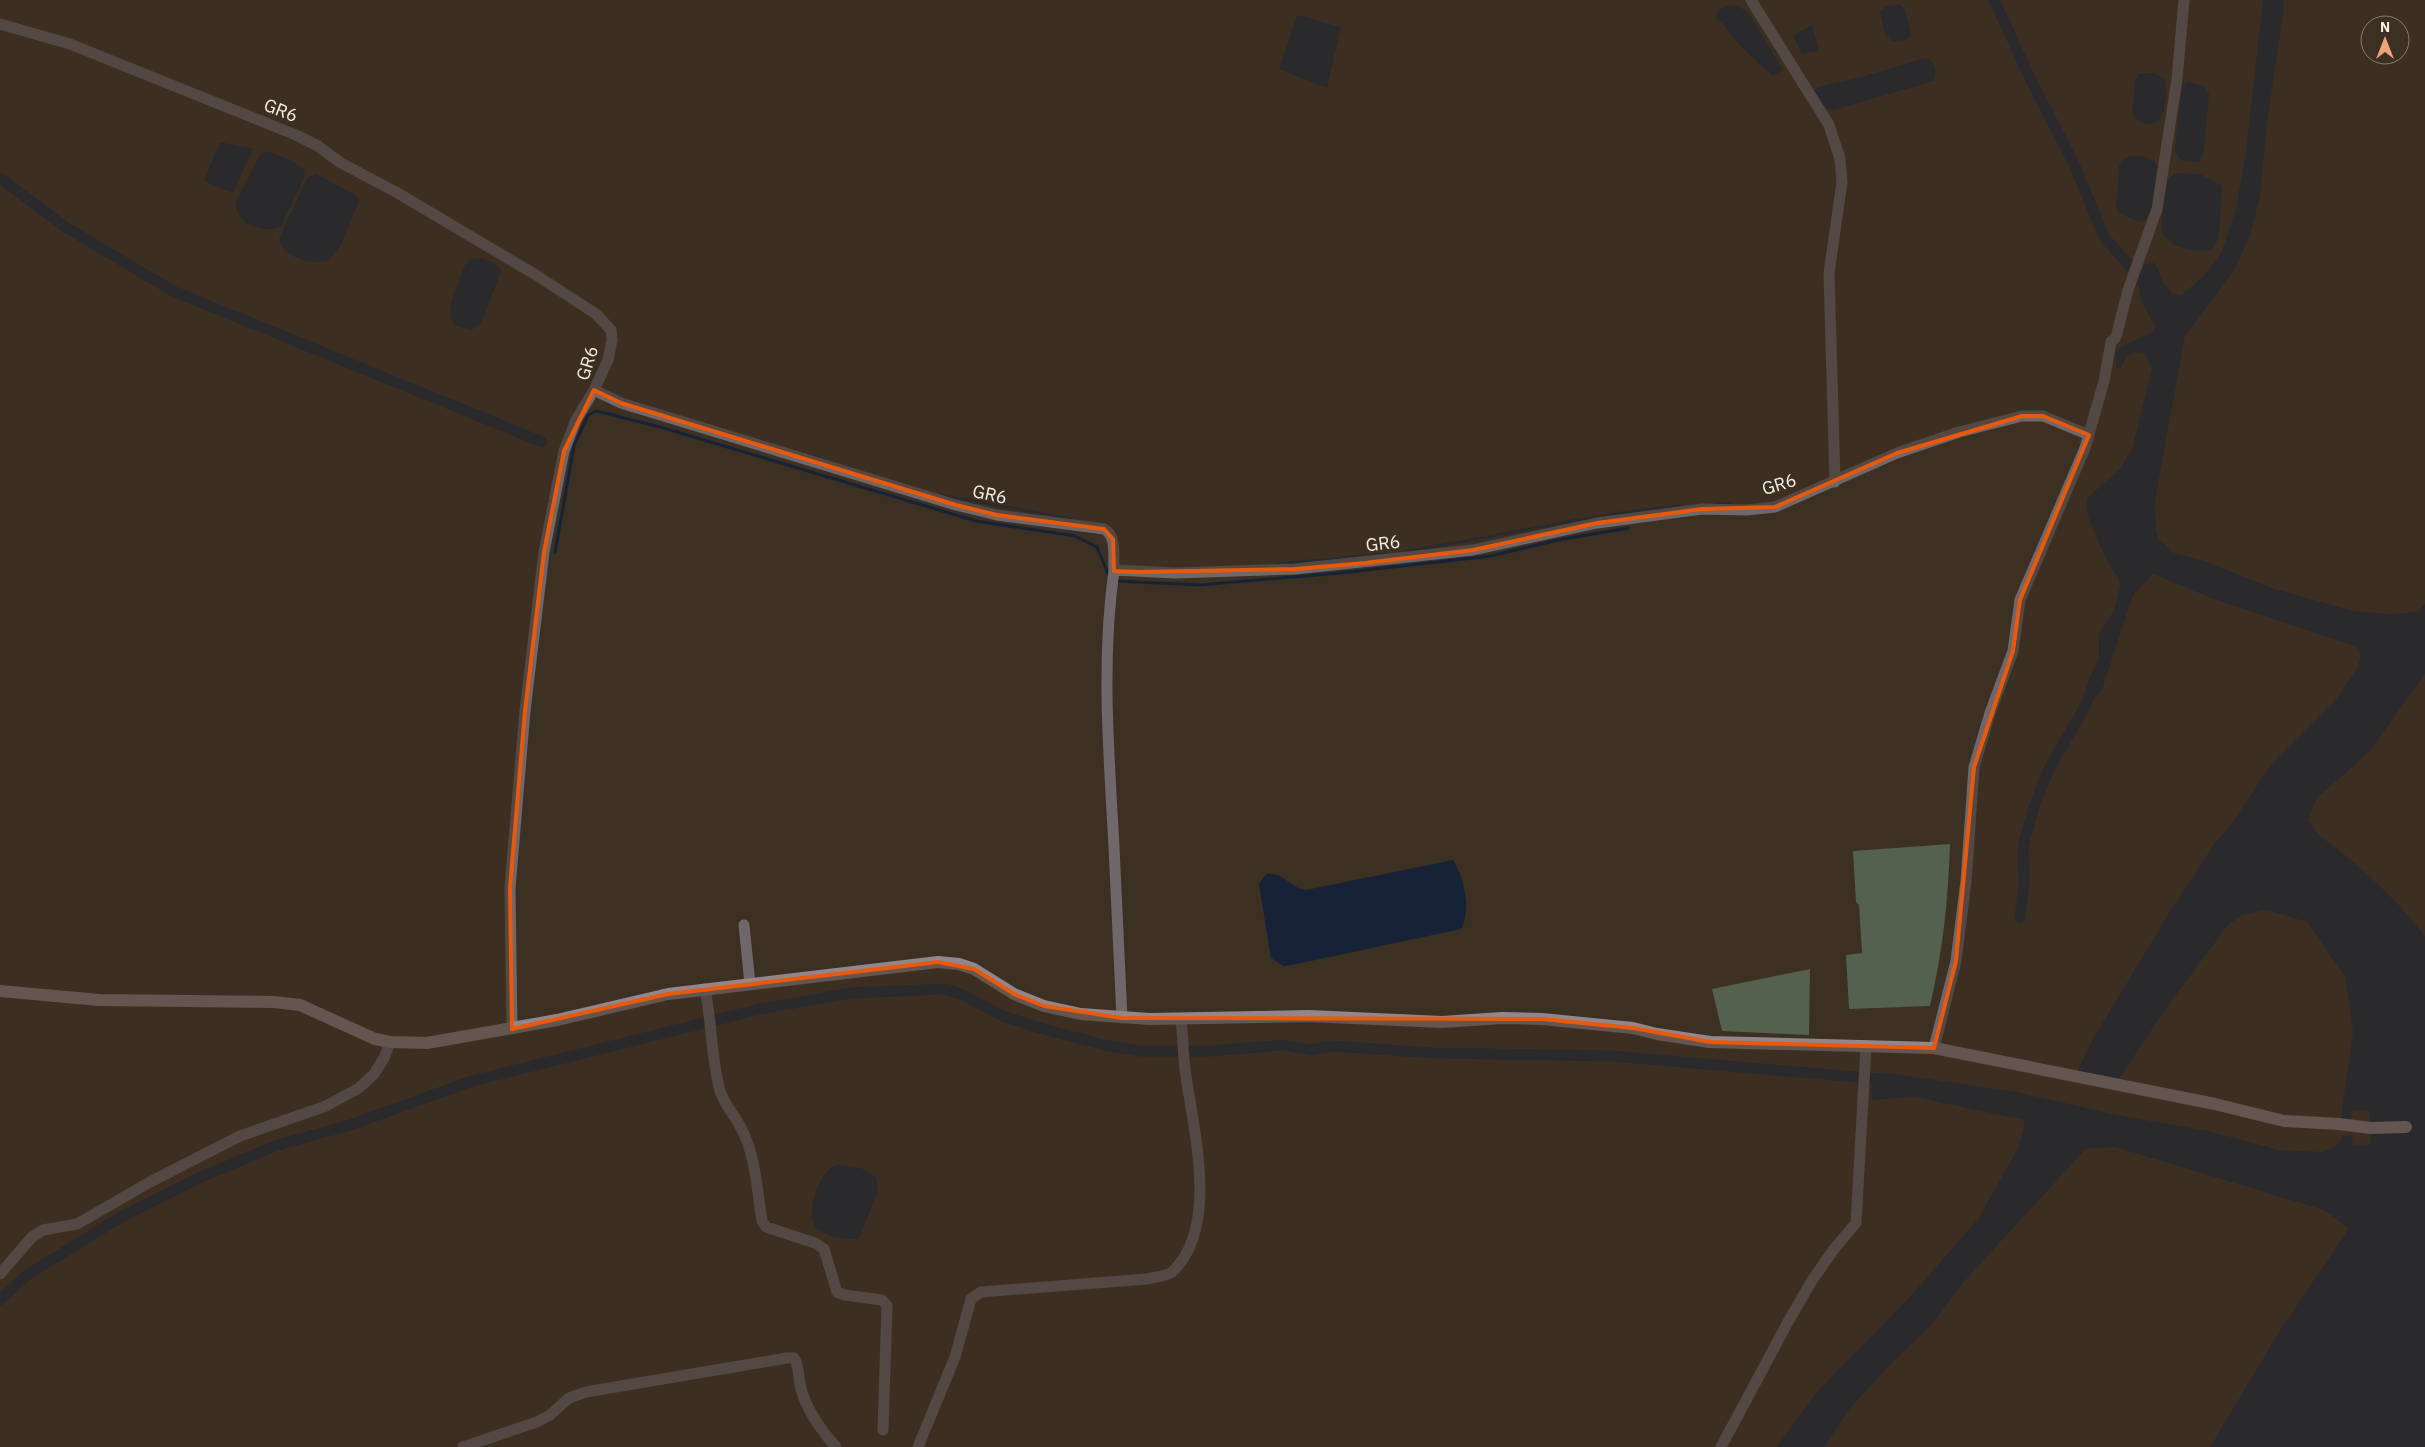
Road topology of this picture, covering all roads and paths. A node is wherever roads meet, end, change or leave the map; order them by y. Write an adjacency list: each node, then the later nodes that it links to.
1 (1751, 0): 6 (street)
2 (2184, 0): 5 (street)
3 (0, 24): 4 (street, GR6)
4 (594, 390): 7 (street, GR6); 14 (street)
5 (2088, 435): 6 (street, GR6); 16 (street)
6 (1834, 482): 7 (street, GR6)
7 (1114, 570): 12 (street)
8 (744, 924): 9 (street)
9 (750, 984): 10 (main road); 12 (main road)
10 (705, 989): 14 (main road); 20 (street)
11 (0, 991): 15 (main road)
12 (1122, 1018): 13 (main road)
13 (1181, 1024): 17 (main road); 23 (street)
14 (512, 1028): 15 (main road)
15 (390, 1042): 19 (street)
16 (1934, 1048): 17 (main road); 18 (main road)
17 (1866, 1052): 24 (street)
18 (2406, 1127)
19 (0, 1274)
20 (883, 1430)
21 (463, 1447): 22 (street)
22 (836, 1447)
23 (918, 1447)
24 (1721, 1447)

